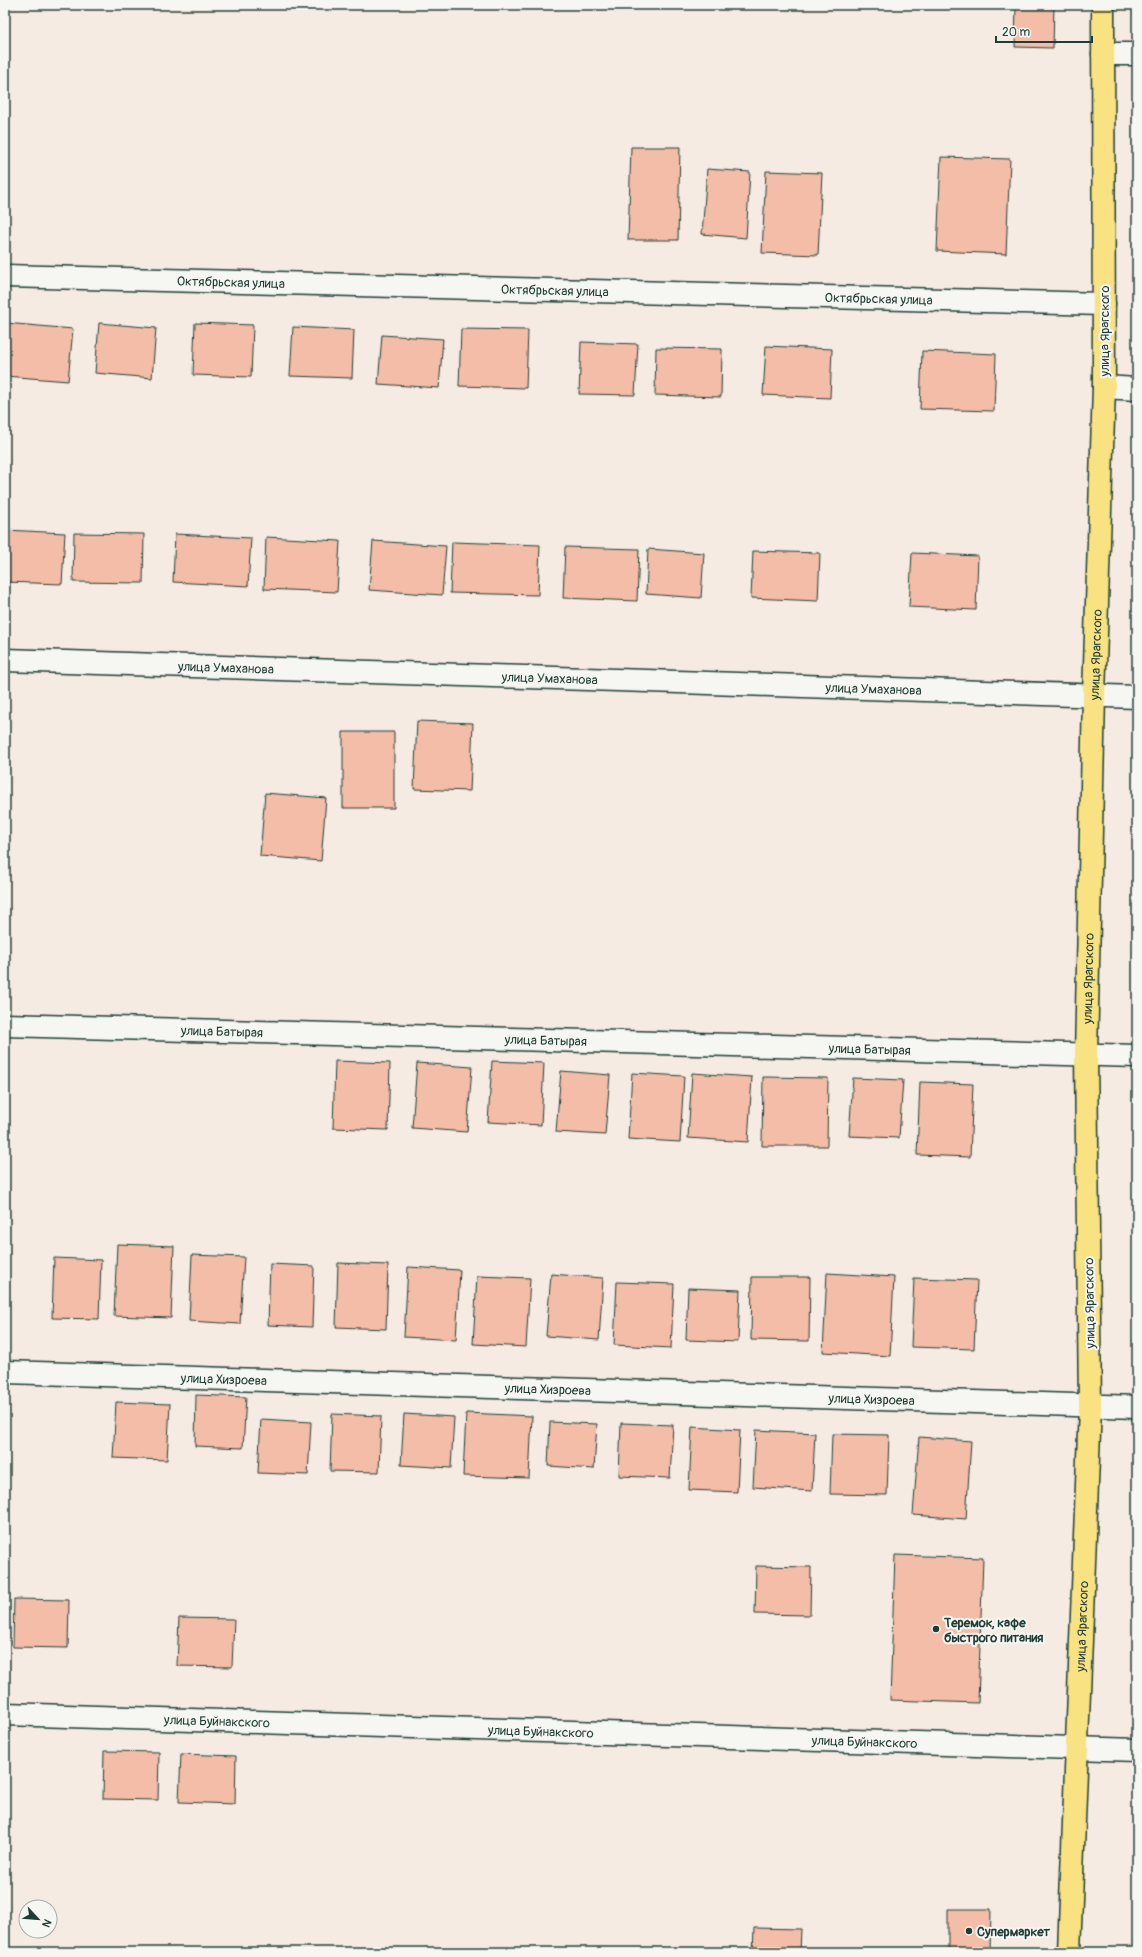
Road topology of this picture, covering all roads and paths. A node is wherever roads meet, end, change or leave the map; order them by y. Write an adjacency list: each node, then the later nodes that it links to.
1 (1103, 5): 2 (main road, улица Ярагского)
2 (1103, 54): 3 (street); 5 (main road, улица Ярагского)
3 (1137, 54)
4 (5, 276): 5 (street, Октябрьская улица)
5 (1104, 304): 6 (main road, улица Ярагского)
6 (1104, 387): 7 (street); 9 (main road, улица Ярагского)
7 (1137, 389)
8 (5, 660): 9 (street, улица Умаханова)
9 (1094, 696): 10 (street, улица Умаханова); 12 (main road, улица Ярагского)
10 (1137, 697)
11 (5, 1025): 12 (street, улица Батырая)
12 (1086, 1055): 13 (street, улица Батырая); 15 (main road, улица Ярагского)
13 (1137, 1056)
14 (5, 1372): 15 (street, улица Хизроева)
15 (1090, 1406): 16 (street, улица Хизроева); 18 (main road, улица Ярагского)
16 (1137, 1407)
17 (5, 1714): 18 (street, улица Буйнакского)
18 (1077, 1749): 19 (street, улица Буйнакского); 20 (main road, улица Ярагского)
19 (1137, 1750)
20 (1069, 1952)

